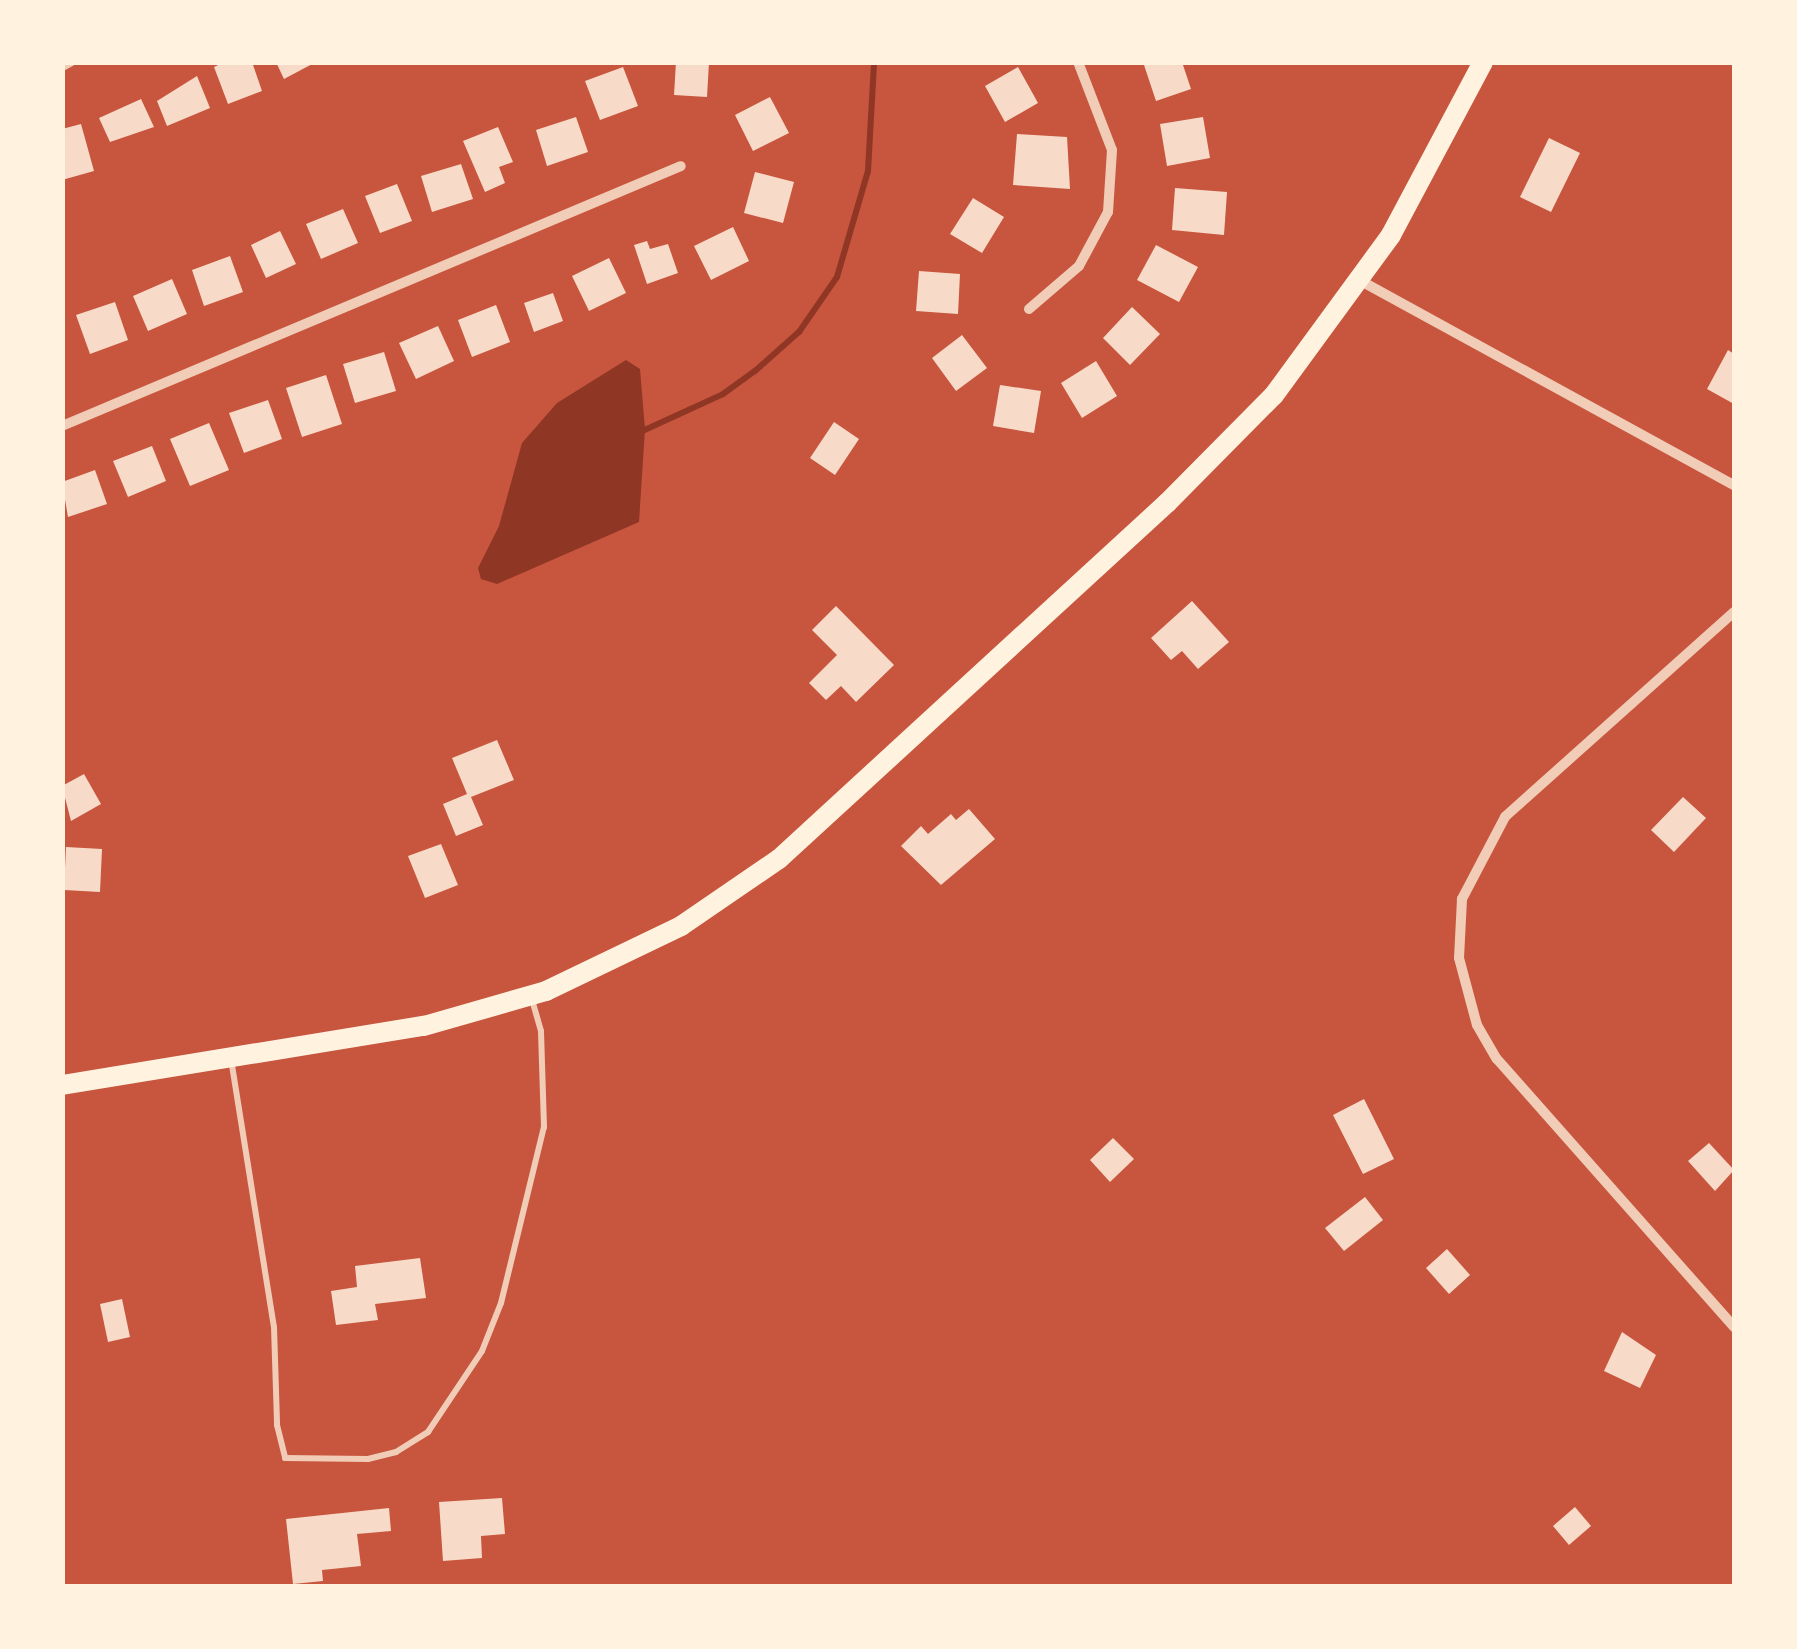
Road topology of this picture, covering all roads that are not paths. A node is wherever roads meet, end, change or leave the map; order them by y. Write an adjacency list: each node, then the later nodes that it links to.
1 (70, 62): 4 (street)
2 (1078, 62): 7 (street)
3 (1483, 62): 6 (main road)
4 (62, 66)
5 (681, 166): 8 (street)
6 (1361, 282): 9 (street); 11 (main road)
7 (1029, 309)
8 (62, 426)
9 (1734, 485)
10 (1734, 612): 14 (street)
11 (531, 996): 12 (main road); 12 (lane)
12 (230, 1058): 13 (main road)
13 (62, 1084)
14 (1734, 1327)

